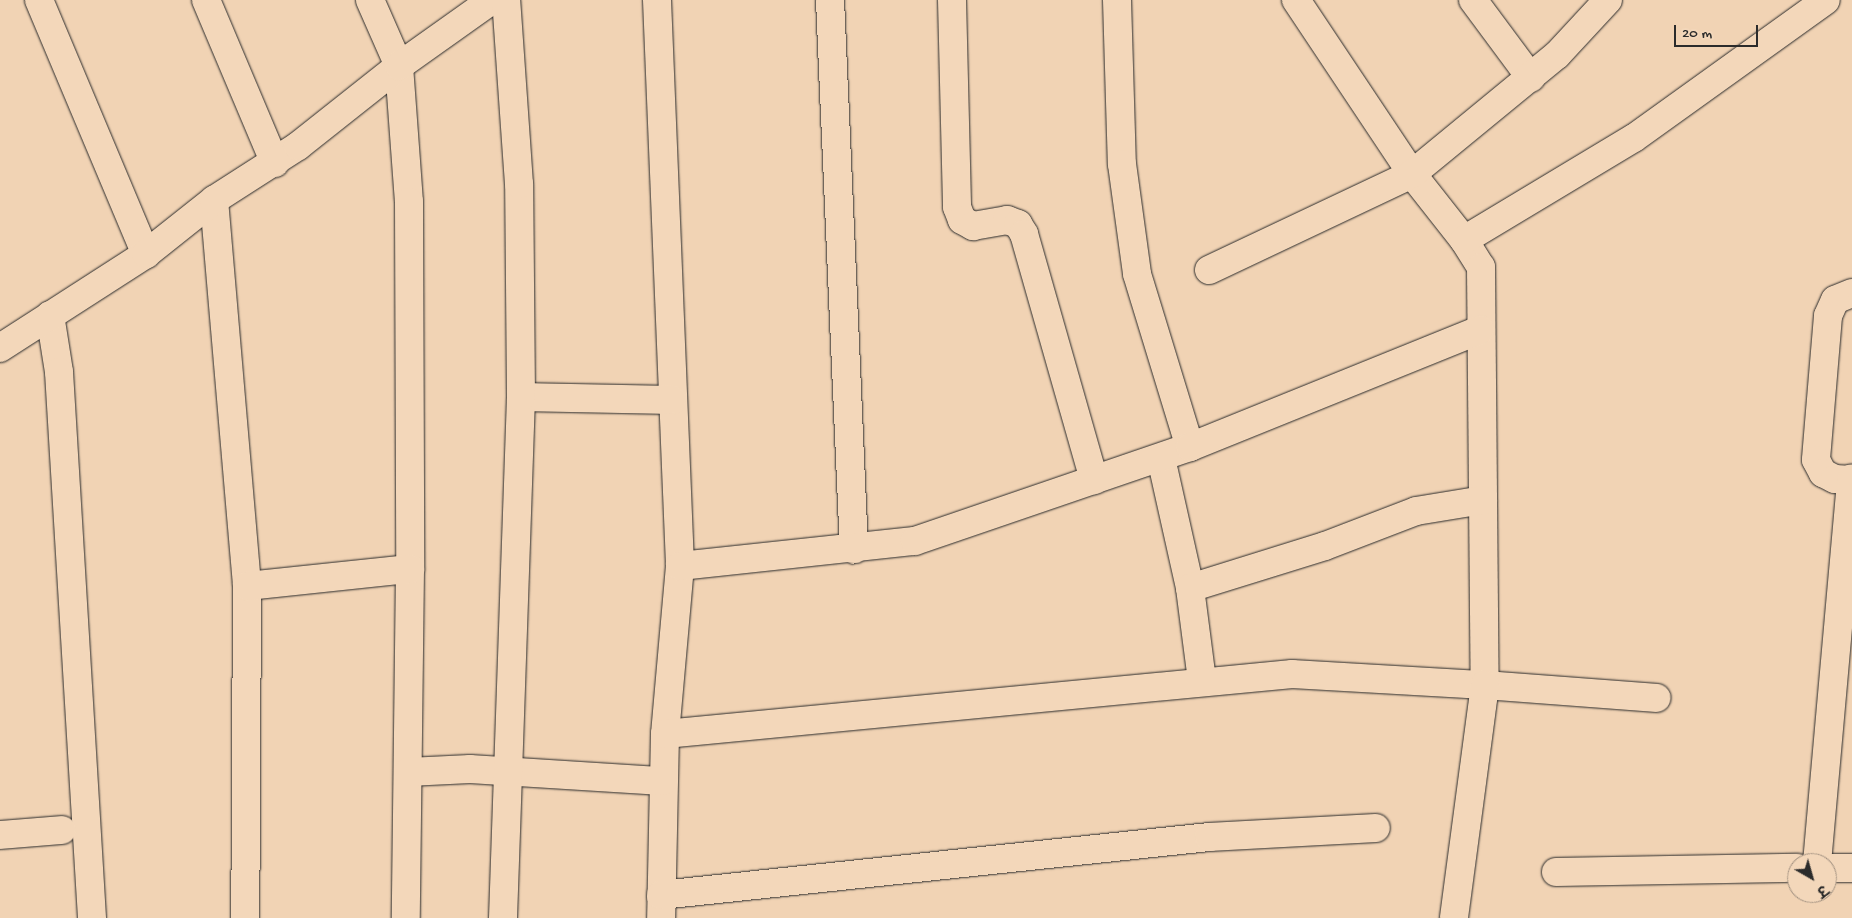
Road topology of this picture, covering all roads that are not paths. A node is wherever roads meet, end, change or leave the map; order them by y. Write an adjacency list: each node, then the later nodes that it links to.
1 (38, 0): 20 (street)
2 (206, 0): 16 (street)
3 (370, 0): 14 (street)
4 (492, 0): 14 (street)
5 (506, 0): 26 (street)
6 (657, 0): 27 (street)
7 (830, 0): 33 (street)
8 (952, 0): 30 (street)
9 (1117, 0): 28 (street)
10 (1296, 0): 17 (street)
11 (1473, 0): 15 (street)
12 (1608, 0): 15 (street)
13 (1826, 0): 19 (street)
14 (398, 66): 16 (street); 35 (street)
15 (1531, 78): 17 (street)
16 (275, 163): 18 (street)
17 (1412, 174): 19 (street); 21 (street)
18 (214, 200): 20 (street); 36 (street)
19 (1464, 240): 24 (street)
20 (146, 254): 23 (street)
21 (1209, 270)
22 (1852, 293): 31 (street)
23 (50, 315): 25 (street); 54 (street)
24 (1480, 330): 28 (street); 32 (street)
25 (0, 348)
26 (521, 397): 27 (street); 43 (street)
27 (672, 400): 34 (street)
28 (1190, 447): 29 (street)
29 (1161, 458): 30 (street); 37 (street)
30 (1094, 480): 33 (street)
31 (1851, 480): 48 (street)
32 (1483, 500): 37 (street); 39 (street)
33 (854, 549): 34 (street)
34 (680, 566): 41 (street)
35 (410, 569): 36 (street); 42 (street)
36 (247, 586): 55 (street)
37 (1190, 588): 38 (street)
38 (1202, 680): 39 (street); 41 (street)
39 (1485, 684): 40 (street); 58 (street)
40 (1657, 698)
41 (664, 734): 44 (street)
42 (408, 772): 43 (street); 56 (street)
43 (510, 772): 44 (street); 57 (street)
44 (664, 781): 53 (street)
45 (1376, 828): 53 (street)
46 (62, 830): 47 (street)
47 (0, 835)
48 (1817, 853)
49 (1787, 868): 52 (street)
50 (1837, 868): 51 (street)
51 (1852, 868)
52 (1556, 872)
53 (661, 906)
54 (92, 918)
55 (245, 918)
56 (406, 918)
57 (503, 918)
58 (1454, 918)

